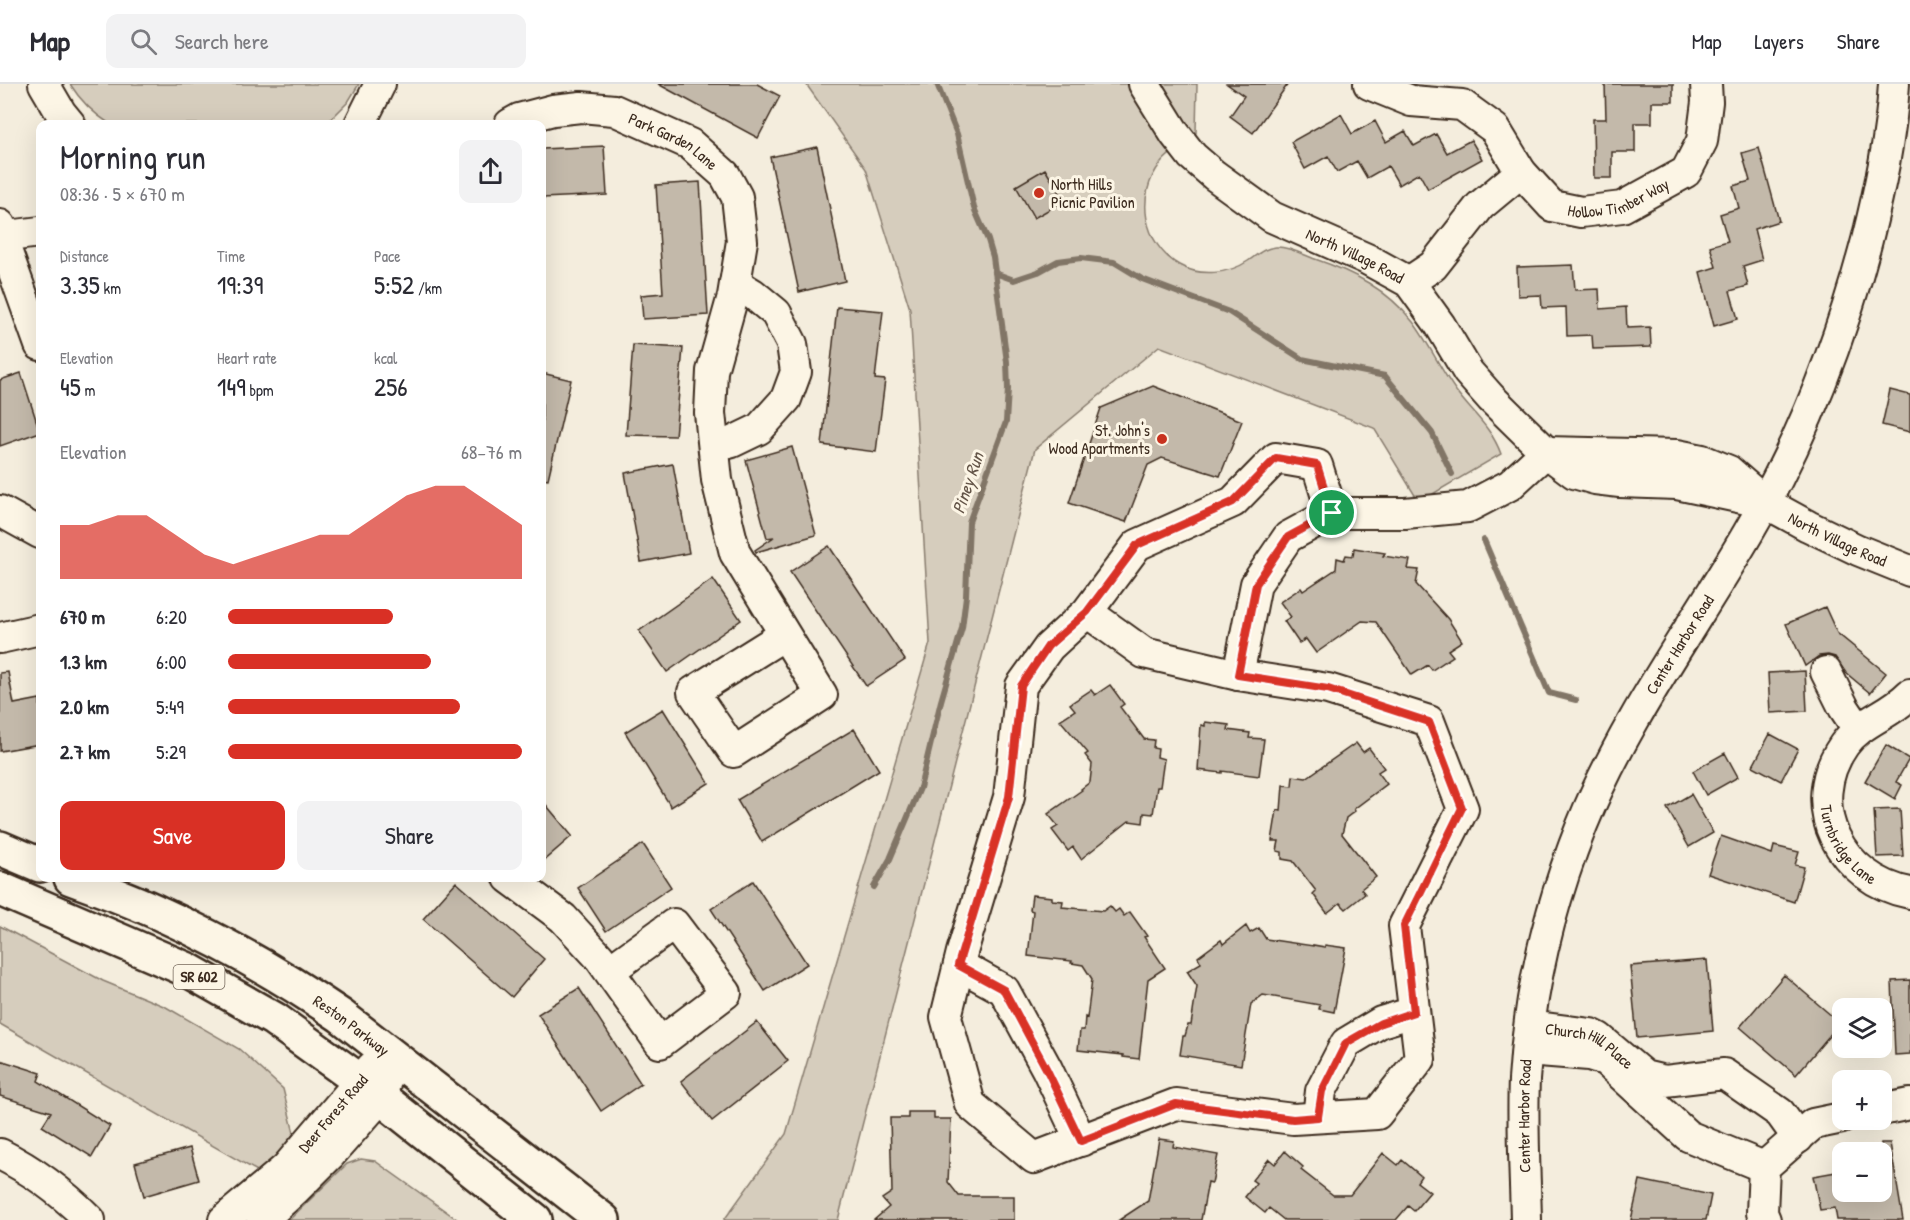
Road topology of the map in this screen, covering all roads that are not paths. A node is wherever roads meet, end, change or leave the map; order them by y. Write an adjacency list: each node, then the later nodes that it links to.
1 (44, 84): 7 (street)
2 (380, 84): 8 (street)
3 (1144, 84): 13 (street, North Village Road)
4 (1369, 84): 10 (street, Hollow Timber Way)
5 (1706, 84): 10 (street, Hollow Timber Way)
6 (1894, 84): 18 (street, Center Harbor Road)
7 (67, 120)
8 (362, 120)
9 (517, 120): 14 (street, Park Garden Lane)
10 (1521, 172): 13 (street)
11 (36, 232): 12 (street)
12 (0, 233): 15 (street)
13 (1409, 282): 17 (street, North Village Road)
14 (735, 283): 16 (street, Park Garden Lane); 16 (street)
15 (35, 313)
16 (714, 447): 25 (street, Park Garden Lane)
17 (1546, 452): 18 (street, North Village Road); 20 (street)
18 (1766, 503): 22 (street, North Village Road); 40 (street, Center Harbor Road)
19 (0, 511): 21 (street)
20 (1332, 513): 23 (street); 28 (street)
21 (36, 531)
22 (1910, 572)
23 (1087, 612): 28 (street); 37 (street)
24 (36, 630): 26 (street)
25 (784, 635)
26 (0, 638)
27 (1826, 672): 30 (street)
28 (1238, 675): 39 (street)
29 (1910, 694): 30 (street, Turnbridge Lane)
30 (1858, 729): 36 (street, Turnbridge Lane)
31 (0, 848): 32 (main road)
32 (36, 863)
33 (81, 882): 41 (main road, Reston Parkway / SR 602)
34 (514, 882): 38 (street)
35 (0, 889): 42 (main road, SR 602)
36 (1910, 893)
37 (958, 965): 48 (street); 48 (street)
38 (609, 971)
39 (1414, 1012): 45 (street); 45 (street)
40 (1528, 1038): 47 (street, Church Hill Place); 50 (street, Church Hill Place); 56 (street, Center Harbor Road)
41 (394, 1058): 42 (street, Deer Forest Road); 55 (main road, Reston Parkway / SR 602)
42 (370, 1090): 52 (street, Deer Forest Road); 53 (street, Deer Forest Road); 54 (main road, SR 602)
43 (1910, 1104): 44 (street)
44 (1892, 1108)
45 (1318, 1117): 48 (street)
46 (1832, 1120): 47 (street)
47 (1798, 1138): 50 (street)
48 (1081, 1141)
49 (0, 1154): 51 (street)
50 (1764, 1167): 57 (street)
51 (90, 1220)
52 (224, 1220)
53 (262, 1220)
54 (535, 1220)
55 (603, 1220)
56 (1526, 1220)
57 (1765, 1220)

